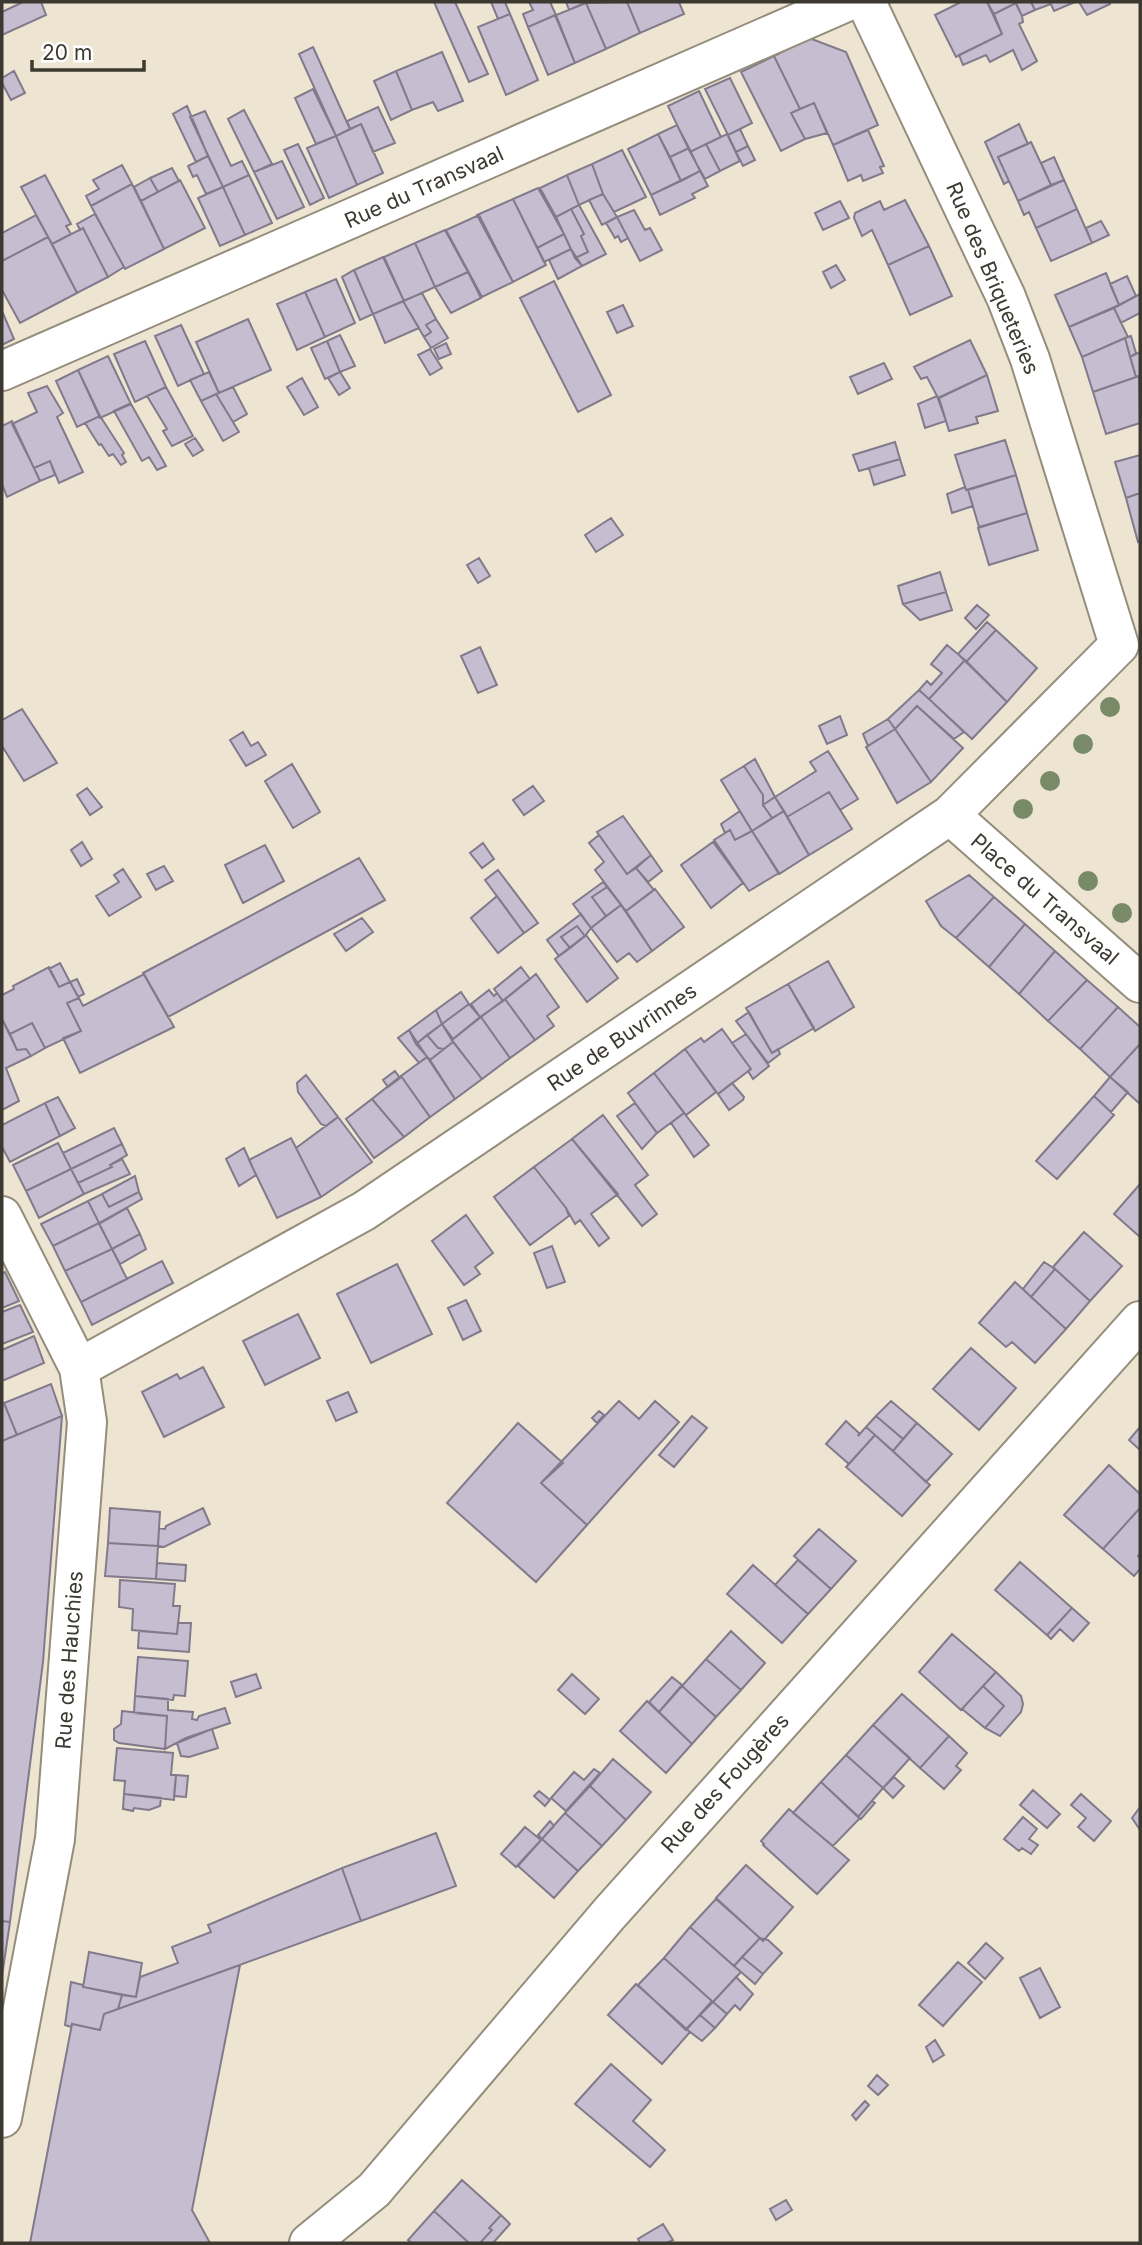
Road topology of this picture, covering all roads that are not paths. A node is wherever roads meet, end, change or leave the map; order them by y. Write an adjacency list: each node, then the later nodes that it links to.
1 (846, 2): 3 (street, Rue du Transvaal)
2 (866, 2): 4 (street, Rue des Briqueteries)
3 (2, 371)
4 (1130, 655): 5 (street, Rue de Buvrinnes)
5 (950, 816): 6 (street, Place du Transvaal); 9 (street, Rue de Buvrinnes)
6 (1140, 983)
7 (2, 1216): 9 (street, Rue des Hauchies)
8 (1140, 1321): 11 (street, Rue des Fougères)
9 (79, 1368): 10 (street, Rue des Hauchies)
10 (2, 2118)
11 (309, 2243)

